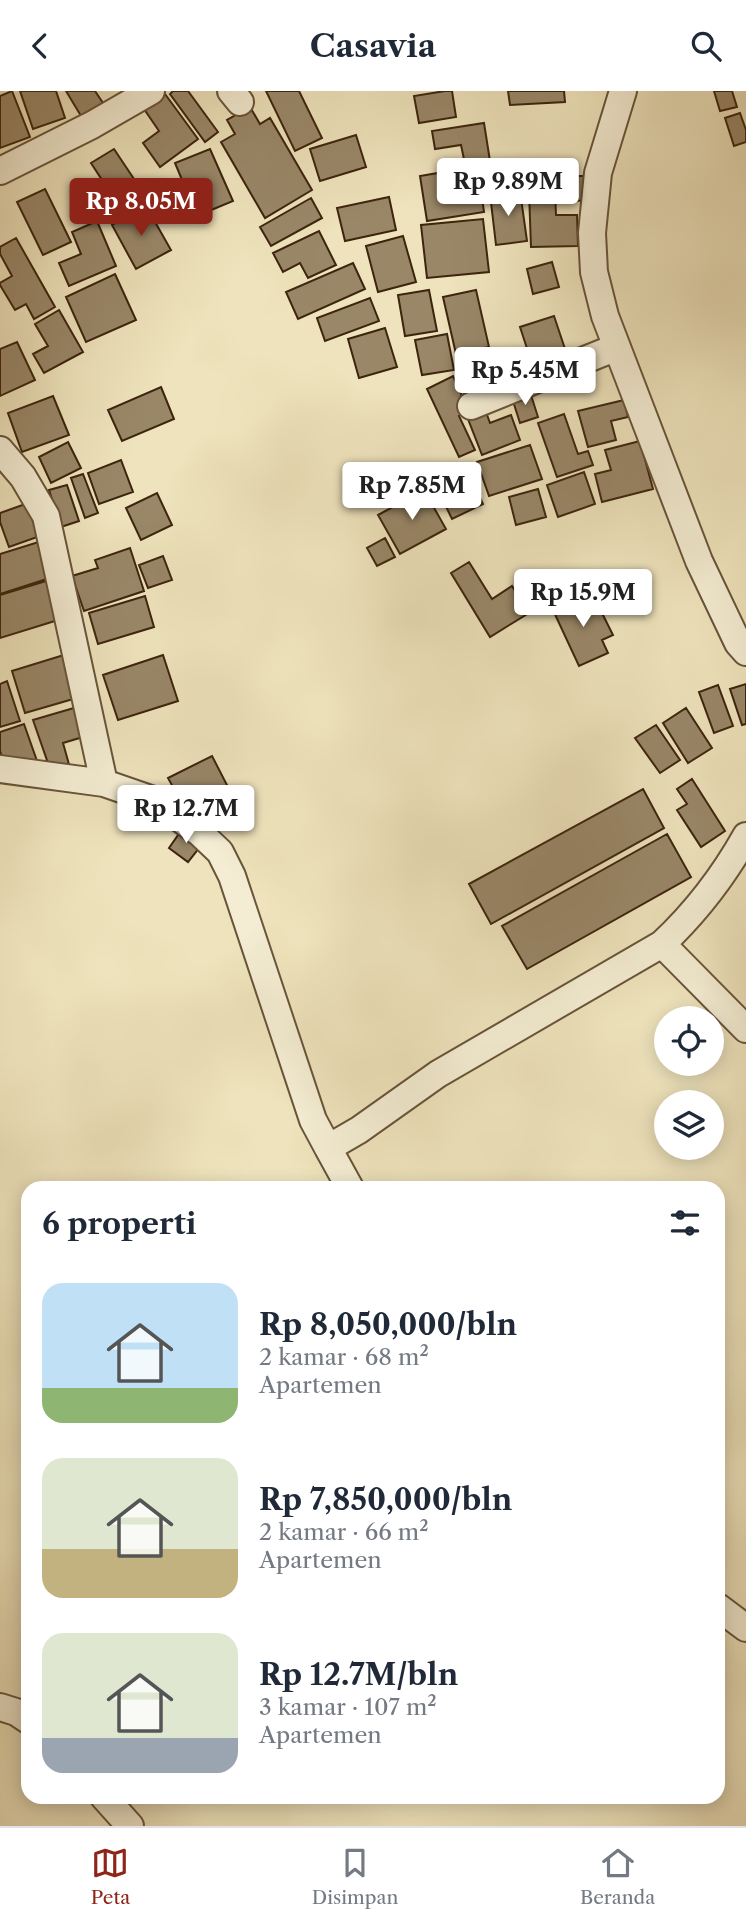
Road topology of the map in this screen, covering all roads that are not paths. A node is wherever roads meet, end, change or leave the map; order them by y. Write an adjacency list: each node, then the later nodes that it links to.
1 (151, 91): 3 (street)
2 (623, 91): 4 (street)
3 (0, 171)
4 (617, 347): 5 (street); 7 (street)
5 (471, 406)
6 (0, 450): 9 (street)
7 (746, 652)
8 (0, 769): 9 (street)
9 (104, 783): 13 (street)
10 (746, 836): 11 (street)
11 (662, 944): 12 (street); 13 (street)
12 (746, 1029)
13 (328, 1149): 14 (street)
14 (346, 1181)
15 (725, 1612): 16 (street)
16 (746, 1628)
17 (0, 1707): 18 (street)
18 (21, 1715)
19 (110, 1804): 20 (street)
20 (130, 1826)

